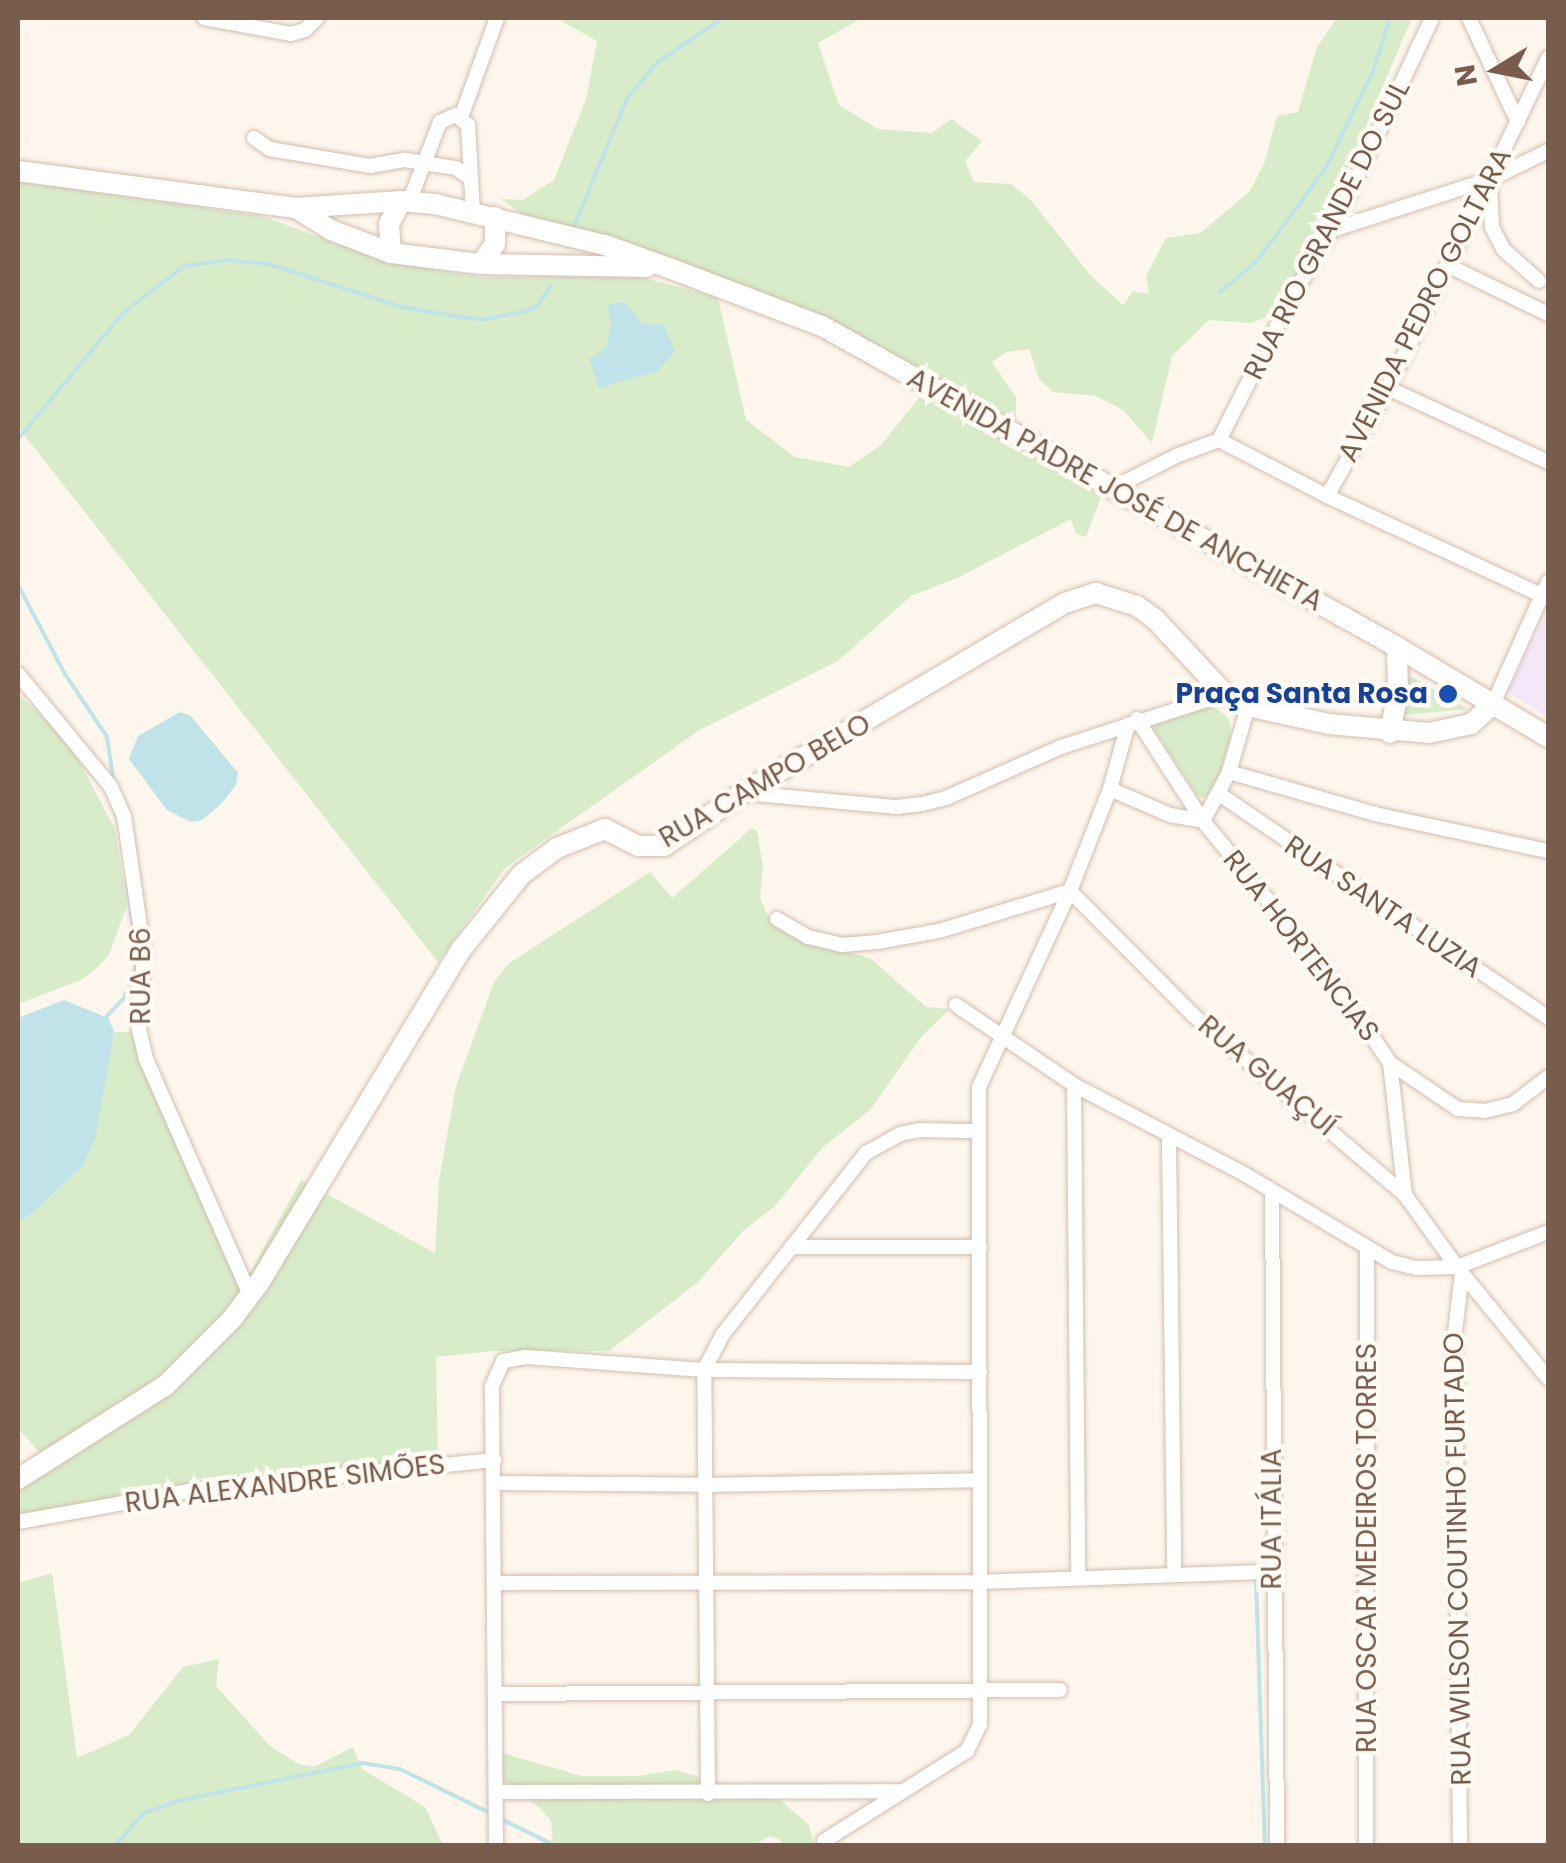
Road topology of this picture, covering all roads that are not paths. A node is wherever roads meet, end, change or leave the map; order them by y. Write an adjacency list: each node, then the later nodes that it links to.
1 (204, 18): 2 (street)
2 (317, 18)
3 (498, 18): 7 (street)
4 (1432, 18): 19 (street, RUA RIO GRANDE DO SUL)
5 (1469, 18): 8 (street)
6 (1548, 58): 8 (street, AVENIDA PEDRO GOLTARA)
7 (462, 117): 11 (street); 13 (street)
8 (1518, 122): 14 (street, AVENIDA PEDRO GOLTARA)
9 (254, 138): 11 (street)
10 (1548, 151): 14 (street)
11 (426, 167): 13 (street); 15 (street)
12 (18, 171): 16 (main road, AVENIDA PADRE JOSÉ DE ANCHIETA)
13 (468, 176): 17 (street)
14 (1491, 179): 19 (street); 22 (street, AVENIDA PEDRO GOLTARA); 24 (street)
15 (405, 202): 16 (main road, AVENIDA PADRE JOSÉ DE ANCHIETA); 17 (main road, AVENIDA PADRE JOSÉ DE ANCHIETA); 20 (main road)
16 (296, 208): 20 (main road, AVENIDA PADRE JOSÉ DE ANCHIETA)
17 (473, 212): 18 (main road, AVENIDA PADRE JOSÉ DE ANCHIETA)
18 (495, 216): 21 (main road); 23 (main road, AVENIDA PADRE JOSÉ DE ANCHIETA)
19 (1332, 230): 28 (street, RUA RIO GRANDE DO SUL)
20 (391, 253): 21 (main road, AVENIDA PADRE JOSÉ DE ANCHIETA)
21 (481, 264): 23 (main road, AVENIDA PADRE JOSÉ DE ANCHIETA)
22 (1446, 265): 25 (street); 27 (street, AVENIDA PEDRO GOLTARA)
23 (669, 268): 30 (main road, AVENIDA PADRE JOSÉ DE ANCHIETA)
24 (1544, 278): 25 (street)
25 (1511, 294): 26 (street)
26 (1548, 314)
27 (1388, 388): 29 (street); 31 (street, AVENIDA PEDRO GOLTARA)
28 (1219, 440): 30 (street); 31 (street)
29 (1548, 462)
30 (1110, 490): 33 (main road, AVENIDA PADRE JOSÉ DE ANCHIETA)
31 (1327, 496): 32 (street)
32 (1546, 592): 36 (street)
33 (1397, 647): 36 (main road, AVENIDA PADRE JOSÉ DE ANCHIETA); 39 (main road)
34 (18, 674): 64 (street, RUA B6)
35 (1225, 694): 37 (main road, RUA CAMPO BELO); 38 (street); 43 (main road, RUA CAMPO BELO)
36 (1493, 704): 39 (main road, RUA CAMPO BELO); 40 (main road, AVENIDA PADRE JOSÉ DE ANCHIETA)
37 (1248, 706): 39 (main road, RUA CAMPO BELO); 41 (street)
38 (1132, 722): 42 (street); 43 (street); 45 (street, RUA HORTENCIAS)
39 (1390, 733)
40 (1548, 737)
41 (1229, 772): 44 (street); 46 (street)
42 (1110, 789): 45 (street); 47 (street)
43 (744, 792): 64 (main road, RUA CAMPO BELO)
44 (1218, 794): 45 (street); 50 (street, RUA SANTA LUZIA)
45 (1203, 821): 52 (street, RUA HORTENCIAS)
46 (1545, 852)
47 (1070, 891): 48 (street); 51 (street); 58 (street, RUA GUAÇUÍ)
48 (776, 919)
49 (956, 1005): 51 (street)
50 (1548, 1018)
51 (1006, 1035): 54 (street); 55 (street)
52 (1390, 1063): 53 (street); 58 (street, RUA HORTENCIAS)
53 (1548, 1077)
54 (1074, 1085): 56 (street); 76 (street)
55 (980, 1131): 60 (street); 61 (street)
56 (1169, 1139): 57 (street); 74 (street)
57 (1272, 1192): 62 (street); 75 (street, RUA ITÁLIA)
58 (1405, 1195): 63 (street, RUA GUAÇUÍ)
59 (1548, 1232): 63 (street)
60 (792, 1247): 61 (street); 65 (street)
61 (980, 1247): 66 (street)
62 (1367, 1250): 63 (street); 90 (street, RUA OSCAR MEDEIROS TORRES)
63 (1460, 1270): 67 (street, RUA GUAÇUÍ); 91 (street, RUA WILSON COUTINHO FURTADO)
64 (250, 1294): 69 (main road, RUA CAMPO BELO)
65 (704, 1370): 66 (street); 68 (street); 72 (street)
66 (980, 1372): 70 (street)
67 (1548, 1378)
68 (494, 1460): 71 (street); 73 (street, RUA ALEXANDRE SIMÕES)
69 (18, 1480)
70 (980, 1480): 72 (street); 78 (street)
71 (493, 1482): 72 (street); 79 (street)
72 (704, 1485): 77 (street)
73 (18, 1522)
74 (1174, 1572): 75 (street); 76 (street)
75 (1272, 1572): 89 (street, RUA ITÁLIA)
76 (1078, 1577): 78 (street)
77 (705, 1580): 78 (street); 79 (street); 82 (street)
78 (978, 1582): 81 (street)
79 (494, 1583): 83 (street)
80 (1060, 1690): 81 (street)
81 (980, 1691): 82 (street); 84 (street)
82 (706, 1693): 83 (street); 85 (street)
83 (497, 1694): 86 (street)
84 (904, 1790): 85 (street); 87 (street)
85 (708, 1794): 86 (street)
86 (497, 1800): 88 (street)
87 (824, 1841)
88 (496, 1846)
89 (1277, 1846)
90 (1366, 1846)
91 (1460, 1846)

